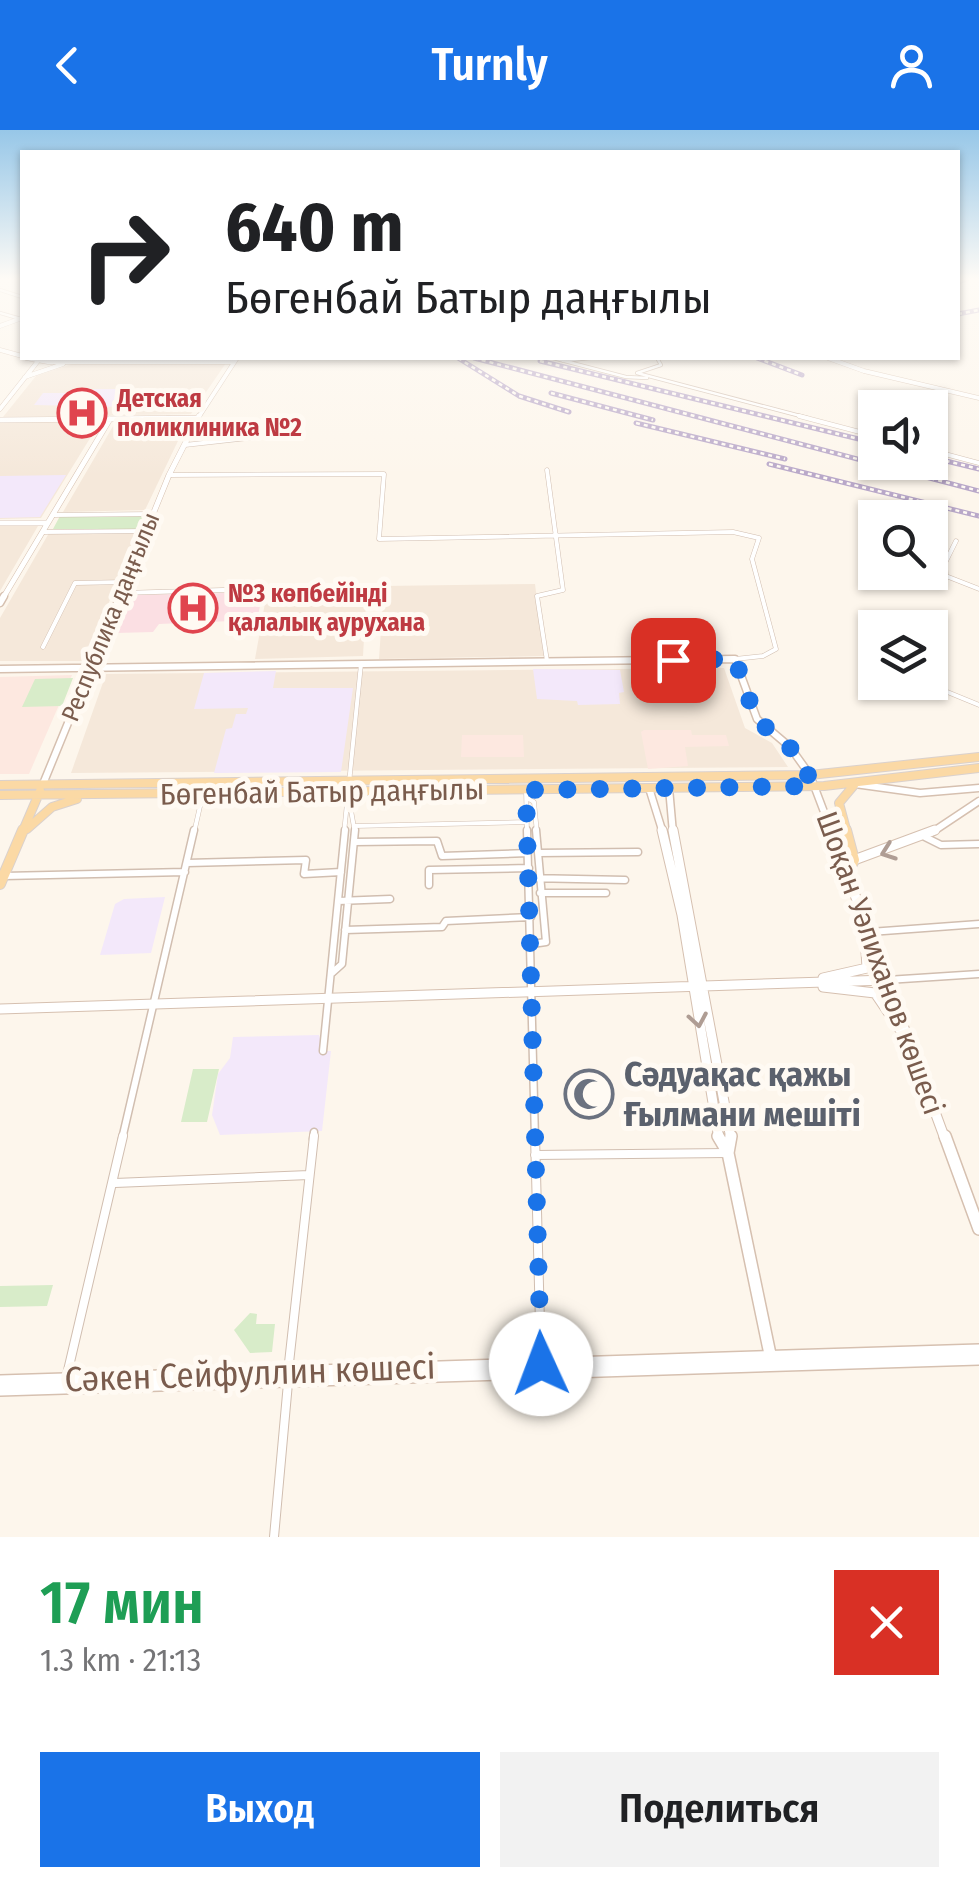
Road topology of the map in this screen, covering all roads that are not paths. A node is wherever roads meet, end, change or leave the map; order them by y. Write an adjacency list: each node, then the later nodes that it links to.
1 (26, 360): 13 (street)
2 (35, 360): 10 (street)
3 (43, 360): 10 (street)
4 (62, 360): 11 (street)
5 (236, 360): 11 (street); 16 (street, Республика даңғылы)
6 (556, 360): 12 (street)
7 (574, 360): 12 (street)
8 (658, 360): 14 (street)
9 (834, 360): 15 (street)
10 (38, 361): 11 (street); 13 (street)
11 (72, 362): 13 (street)
12 (558, 362): 14 (street)
13 (25, 377): 17 (street)
14 (648, 377): 22 (street)
15 (979, 398)
16 (210, 401): 18 (street); 19 (street, Республика даңғылы)
17 (0, 409)
18 (168, 418): 19 (street); 20 (street)
19 (198, 418): 24 (street, Республика даңғылы)
20 (110, 419): 21 (street); 30 (street)
21 (0, 420)
22 (858, 432)
23 (266, 436): 24 (street)
24 (185, 444): 28 (street, Республика даңғылы)
25 (948, 455): 26 (street)
26 (979, 463)
27 (547, 470): 35 (street)
28 (169, 475): 29 (street, Республика даңғылы); 35 (street)
29 (154, 514): 30 (street); 33 (street, Республика даңғылы)
30 (53, 515): 31 (street)
31 (48, 523): 32 (street); 34 (street)
32 (0, 524)
33 (147, 531): 34 (street); 37 (street, Республика даңғылы)
34 (43, 532): 41 (street)
35 (556, 536): 43 (street); 44 (street)
36 (956, 541): 39 (street)
37 (126, 582): 40 (street, Республика даңғылы); 42 (street)
38 (377, 586): 40 (street)
39 (979, 590)
40 (122, 593): 46 (street, Республика даңғылы)
41 (0, 603)
42 (43, 647)
43 (735, 659): 44 (street); 52 (street, Шоқан Уәлиханов көшесі)
44 (547, 661): 45 (street)
45 (360, 664): 46 (street); 60 (street)
46 (92, 668): 47 (street); 59 (street, Республика даңғылы)
47 (0, 669)
48 (948, 692): 49 (street)
49 (979, 705)
50 (979, 757): 52 (main road, Бөгенбай Батыр даңғылы)
51 (979, 768): 54 (main road, Бөгенбай Батыр даңғылы)
52 (810, 774): 55 (street, Шоқан Уәлиханов көшесі); 60 (main road, Бөгенбай Батыр даңғылы)
53 (0, 784): 59 (main road, Бөгенбай Батыр даңғылы)
54 (854, 784): 55 (main road, Бөгенбай Батыр даңғылы); 58 (street); 75 (main road)
55 (814, 786): 57 (main road, Бөгенбай Батыр даңғылы); 79 (street, Шоқан Уәлиханов көшесі)
56 (649, 788): 57 (main road, Бөгенбай Батыр даңғылы); 62 (main road, Бөгенбай Батыр даңғылы); 66 (street)
57 (669, 788): 66 (street)
58 (979, 788)
59 (38, 791): 60 (main road, Бөгенбай Батыр даңғылы); 63 (main road, Бөгенбай Батыр даңғылы); 64 (main road, Бөгенбай Батыр даңғылы); 69 (main road, Республика даңғылы)
60 (349, 791): 61 (main road, Бөгенбай Батыр даңғылы); 62 (main road, Бөгенбай Батыр даңғылы); 68 (street); 78 (street)
61 (203, 793): 63 (main road, Бөгенбай Батыр даңғылы); 76 (street)
62 (526, 793): 67 (street); 74 (street)
63 (112, 794): 69 (main road)
64 (0, 795)
65 (979, 801): 70 (street)
66 (665, 817): 100 (street); 101 (street)
67 (527, 822): 68 (street); 74 (street)
68 (356, 826): 71 (street)
69 (25, 831): 82 (main road, Республика даңғылы)
70 (925, 837): 72 (street); 75 (street, one-way to 75)
71 (354, 842): 74 (street); 89 (street)
72 (979, 844)
73 (638, 852): 74 (street)
74 (533, 854): 77 (street); 81 (street)
75 (854, 860): 79 (main road)
76 (186, 868): 78 (street); 82 (street); 104 (street)
77 (529, 868): 80 (street); 84 (street)
78 (341, 872): 88 (street)
79 (848, 872): 91 (street, Шоқан Уәлиханов көшесі)
80 (530, 878): 81 (street); 90 (street)
81 (540, 878): 83 (street); 86 (street)
82 (2, 880)
83 (625, 880)
84 (430, 886)
85 (606, 893): 86 (street)
86 (540, 894): 95 (street)
87 (390, 899): 89 (street)
88 (338, 900): 89 (street); 97 (street)
89 (348, 900): 93 (street)
90 (531, 917): 93 (street); 95 (street)
91 (864, 917): 94 (street, Шоқан Уәлиханов көшесі); 99 (street)
92 (979, 924): 94 (street)
93 (346, 930): 97 (street)
94 (870, 932): 98 (street, Шоқан Уәлиханов көшесі)
95 (532, 944): 102 (street)
96 (979, 974): 98 (street)
97 (330, 976): 103 (street)
98 (887, 980): 99 (street); 106 (street, Шоқан Уәлиханов көшесі)
99 (794, 984): 100 (street); 106 (street)
100 (704, 985): 101 (street); 109 (street)
101 (692, 986): 102 (street); 109 (street, one-way to 109)
102 (534, 991): 103 (street); 110 (street)
103 (328, 998): 104 (street); 107 (street)
104 (155, 1003): 105 (street); 112 (street)
105 (0, 1009)
106 (911, 1045): 113 (street, Шоқан Уәлиханов көшесі)
107 (323, 1051)
108 (314, 1132): 111 (street)
109 (728, 1153): 110 (street); 116 (street)
110 (534, 1155): 117 (street)
111 (308, 1175): 112 (street); 118 (street)
112 (115, 1183): 120 (street)
113 (979, 1229)
114 (979, 1350): 116 (street, Сәкен Сейфуллин көшесі)
115 (979, 1360): 116 (street, Сәкен Сейфуллин көшесі)
116 (772, 1361): 117 (street, Сәкен Сейфуллин көшесі)
117 (541, 1369): 118 (street, Сәкен Сейфуллин көшесі)
118 (288, 1376): 120 (street, Сәкен Сейфуллин көшесі); 122 (street)
119 (0, 1380): 120 (street, Сәкен Сейфуллин көшесі)
120 (65, 1384): 121 (street, Сәкен Сейфуллин көшесі)
121 (0, 1390)
122 (274, 1537)

